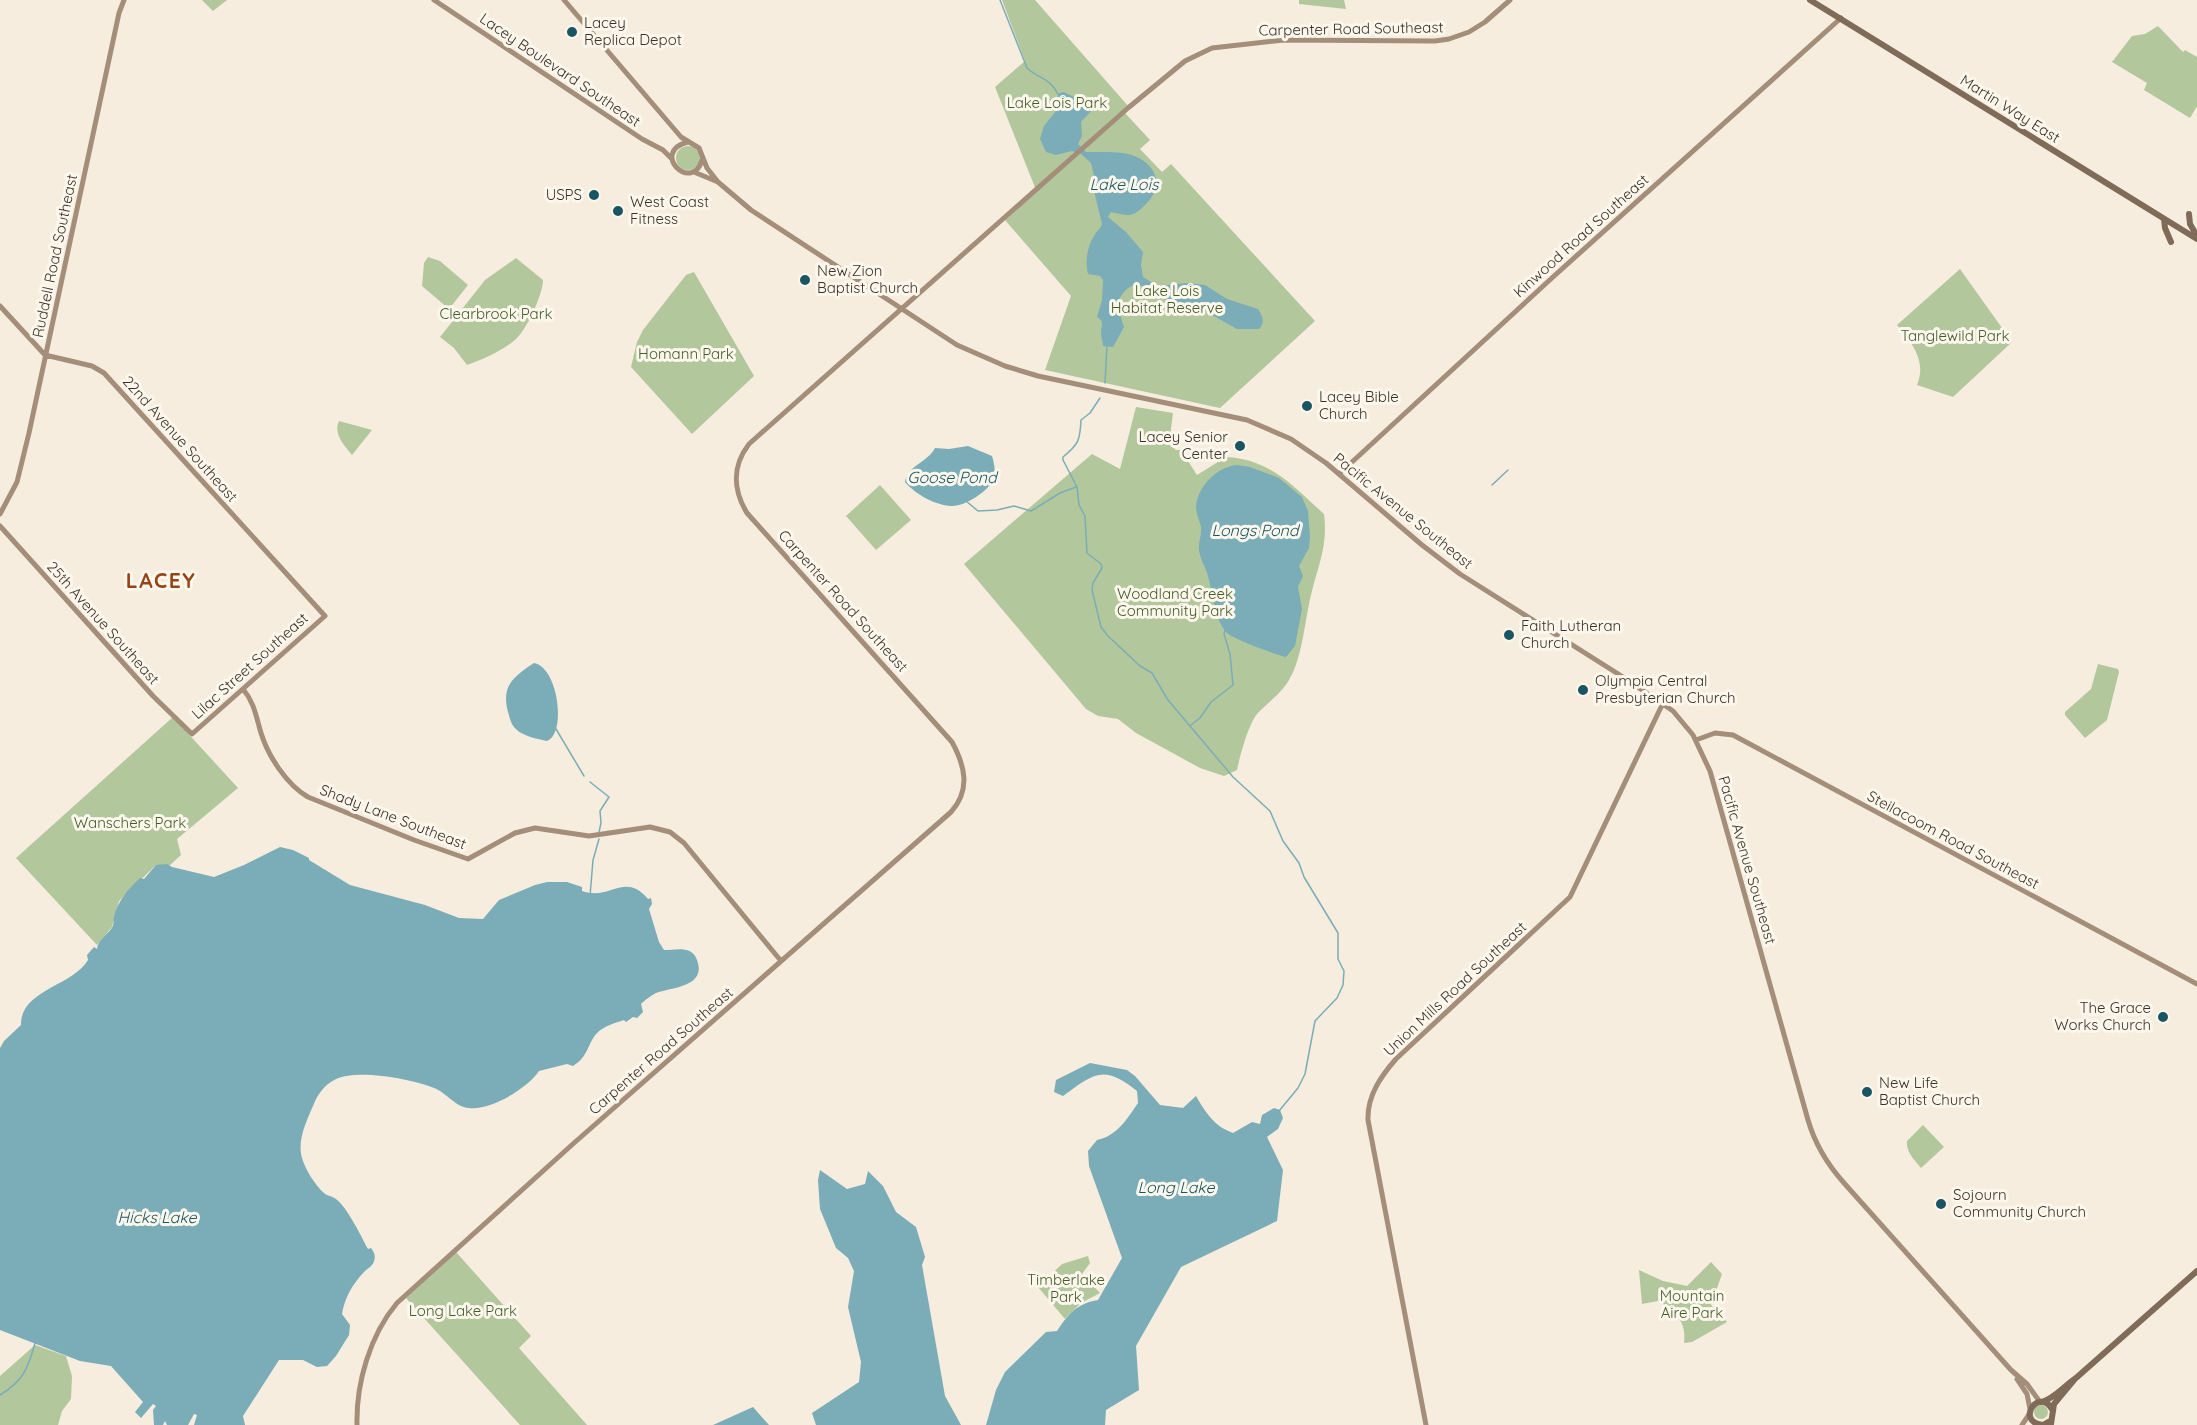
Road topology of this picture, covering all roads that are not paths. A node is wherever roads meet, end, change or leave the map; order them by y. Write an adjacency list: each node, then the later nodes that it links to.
1 (123, 0): 18 (street, Ruddell Road Southeast)
2 (434, 0): 9 (street, Lacey Boulevard Southeast)
3 (564, 0): 7 (street)
4 (1510, 0): 17 (street, Carpenter Road Southeast)
5 (1810, 0): 6 (main road, Martin Way East)
6 (1841, 18): 13 (main road, Martin Way East); 19 (street, Kinwood Road Southeast)
7 (688, 142): 8 (street); 9 (street)
8 (703, 158): 10 (street); 11 (street, Pacific Avenue Southeast)
9 (672, 159): 10 (street)
10 (694, 172): 11 (street, Pacific Avenue Southeast)
11 (718, 182): 17 (street, Pacific Avenue Southeast)
12 (2189, 214): 14 (main road)
13 (2164, 219): 14 (main road, Martin Way East); 15 (main road)
14 (2197, 237)
15 (2171, 242)
16 (0, 306): 18 (street)
17 (901, 310): 19 (street, Pacific Avenue Southeast); 27 (street, Carpenter Road Southeast)
18 (45, 355): 20 (street, Ruddell Road Southeast); 22 (street, 22nd Avenue Southeast)
19 (1339, 474): 24 (street, Pacific Avenue Southeast)
20 (0, 514)
21 (0, 526): 25 (street, 25th Avenue Southeast)
22 (325, 616): 23 (street, Lilac Street Southeast)
23 (243, 689): 25 (street, Lilac Street Southeast); 27 (street, Shady Lane Southeast)
24 (1663, 703): 26 (street, Pacific Avenue Southeast); 37 (street, Union Mills Road Southeast)
25 (192, 734)
26 (1696, 740): 28 (street, Steilacoom Road Southeast); 30 (street, Pacific Avenue Southeast)
27 (782, 961): 36 (street, Carpenter Road Southeast)
28 (2197, 984)
29 (2197, 1271): 31 (main road)
30 (2011, 1370): 32 (street, Pacific Avenue Southeast); 33 (street, Pacific Avenue Southeast)
31 (2076, 1378): 32 (main road); 34 (main road)
32 (2041, 1402): 33 (main road); 34 (main road)
33 (2030, 1411): 38 (street); 39 (main road)
34 (2053, 1411): 35 (main road)
35 (2050, 1423): 39 (main road)
36 (357, 1425)
37 (1426, 1425)
38 (2022, 1425)
39 (2040, 1425)

